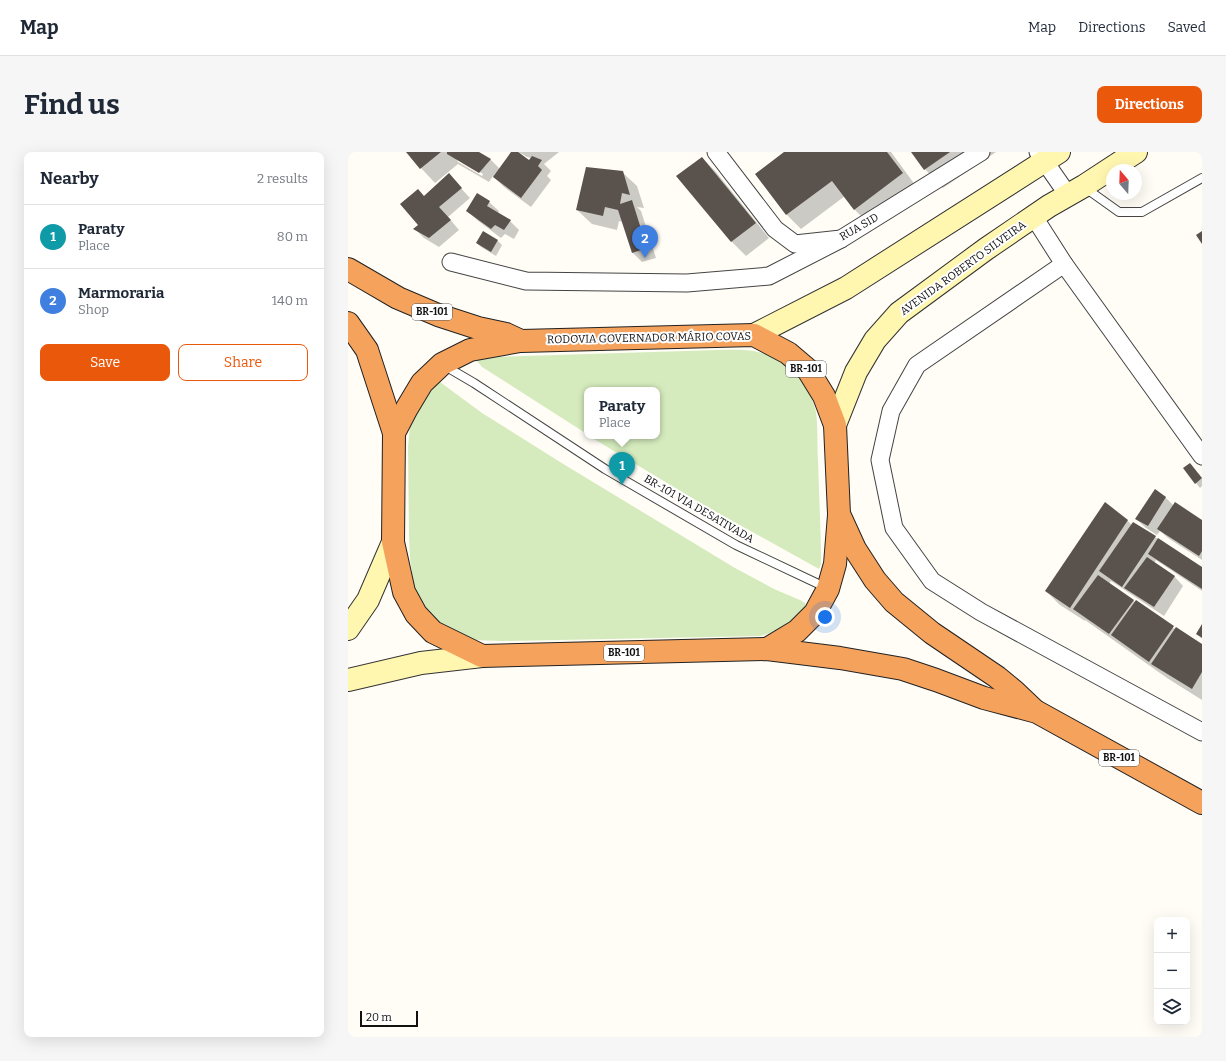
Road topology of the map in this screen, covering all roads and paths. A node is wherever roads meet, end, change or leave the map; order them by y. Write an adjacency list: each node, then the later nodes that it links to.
1 (716, 152): 8 (street, RUA SID)
2 (980, 152): 8 (street, RUA SID)
3 (1136, 152): 6 (street, AVENIDA ROBERTO SILVEIRA)
4 (1047, 155): 6 (street); 13 (street)
5 (1202, 178): 6 (lane)
6 (1076, 190): 7 (street, AVENIDA ROBERTO SILVEIRA)
7 (1034, 217): 10 (street); 16 (street, AVENIDA ROBERTO SILVEIRA)
8 (840, 240): 9 (street)
9 (451, 262)
10 (1064, 264): 18 (street); 27 (street)
11 (348, 269): 14 (highway, RODOVIA GOVERNADOR MÁRIO COVAS / BR-101)
12 (348, 323): 17 (highway, RODOVIA GOVERNADOR MÁRIO COVAS / BR-101)
13 (754, 335): 14 (highway, RODOVIA GOVERNADOR MÁRIO COVAS / BR-101); 16 (highway, RODOVIA GOVERNADOR MÁRIO COVAS / BR-101)
14 (521, 341): 15 (highway)
15 (442, 364): 17 (highway); 21 (lane, BR-101 VIA DESATIVADA)
16 (835, 424): 19 (highway, RODOVIA GOVERNADOR MÁRIO COVAS / BR-101)
17 (394, 433): 20 (highway, RODOVIA GOVERNADOR MÁRIO COVAS / BR-101)
18 (1202, 456)
19 (839, 514): 21 (highway); 26 (highway, RODOVIA GOVERNADOR MÁRIO COVAS / BR-101)
20 (393, 542): 22 (street); 24 (highway, RODOVIA GOVERNADOR MÁRIO COVAS / BR-101)
21 (828, 589): 23 (highway)
22 (348, 629)
23 (767, 649): 24 (highway, RODOVIA GOVERNADOR MÁRIO COVAS / BR-101); 26 (highway, RODOVIA GOVERNADOR MÁRIO COVAS / BR-101)
24 (482, 656): 25 (street)
25 (348, 680)
26 (1037, 712): 28 (highway, RODOVIA GOVERNADOR MÁRIO COVAS / BR-101)
27 (1202, 732)
28 (1202, 804)

